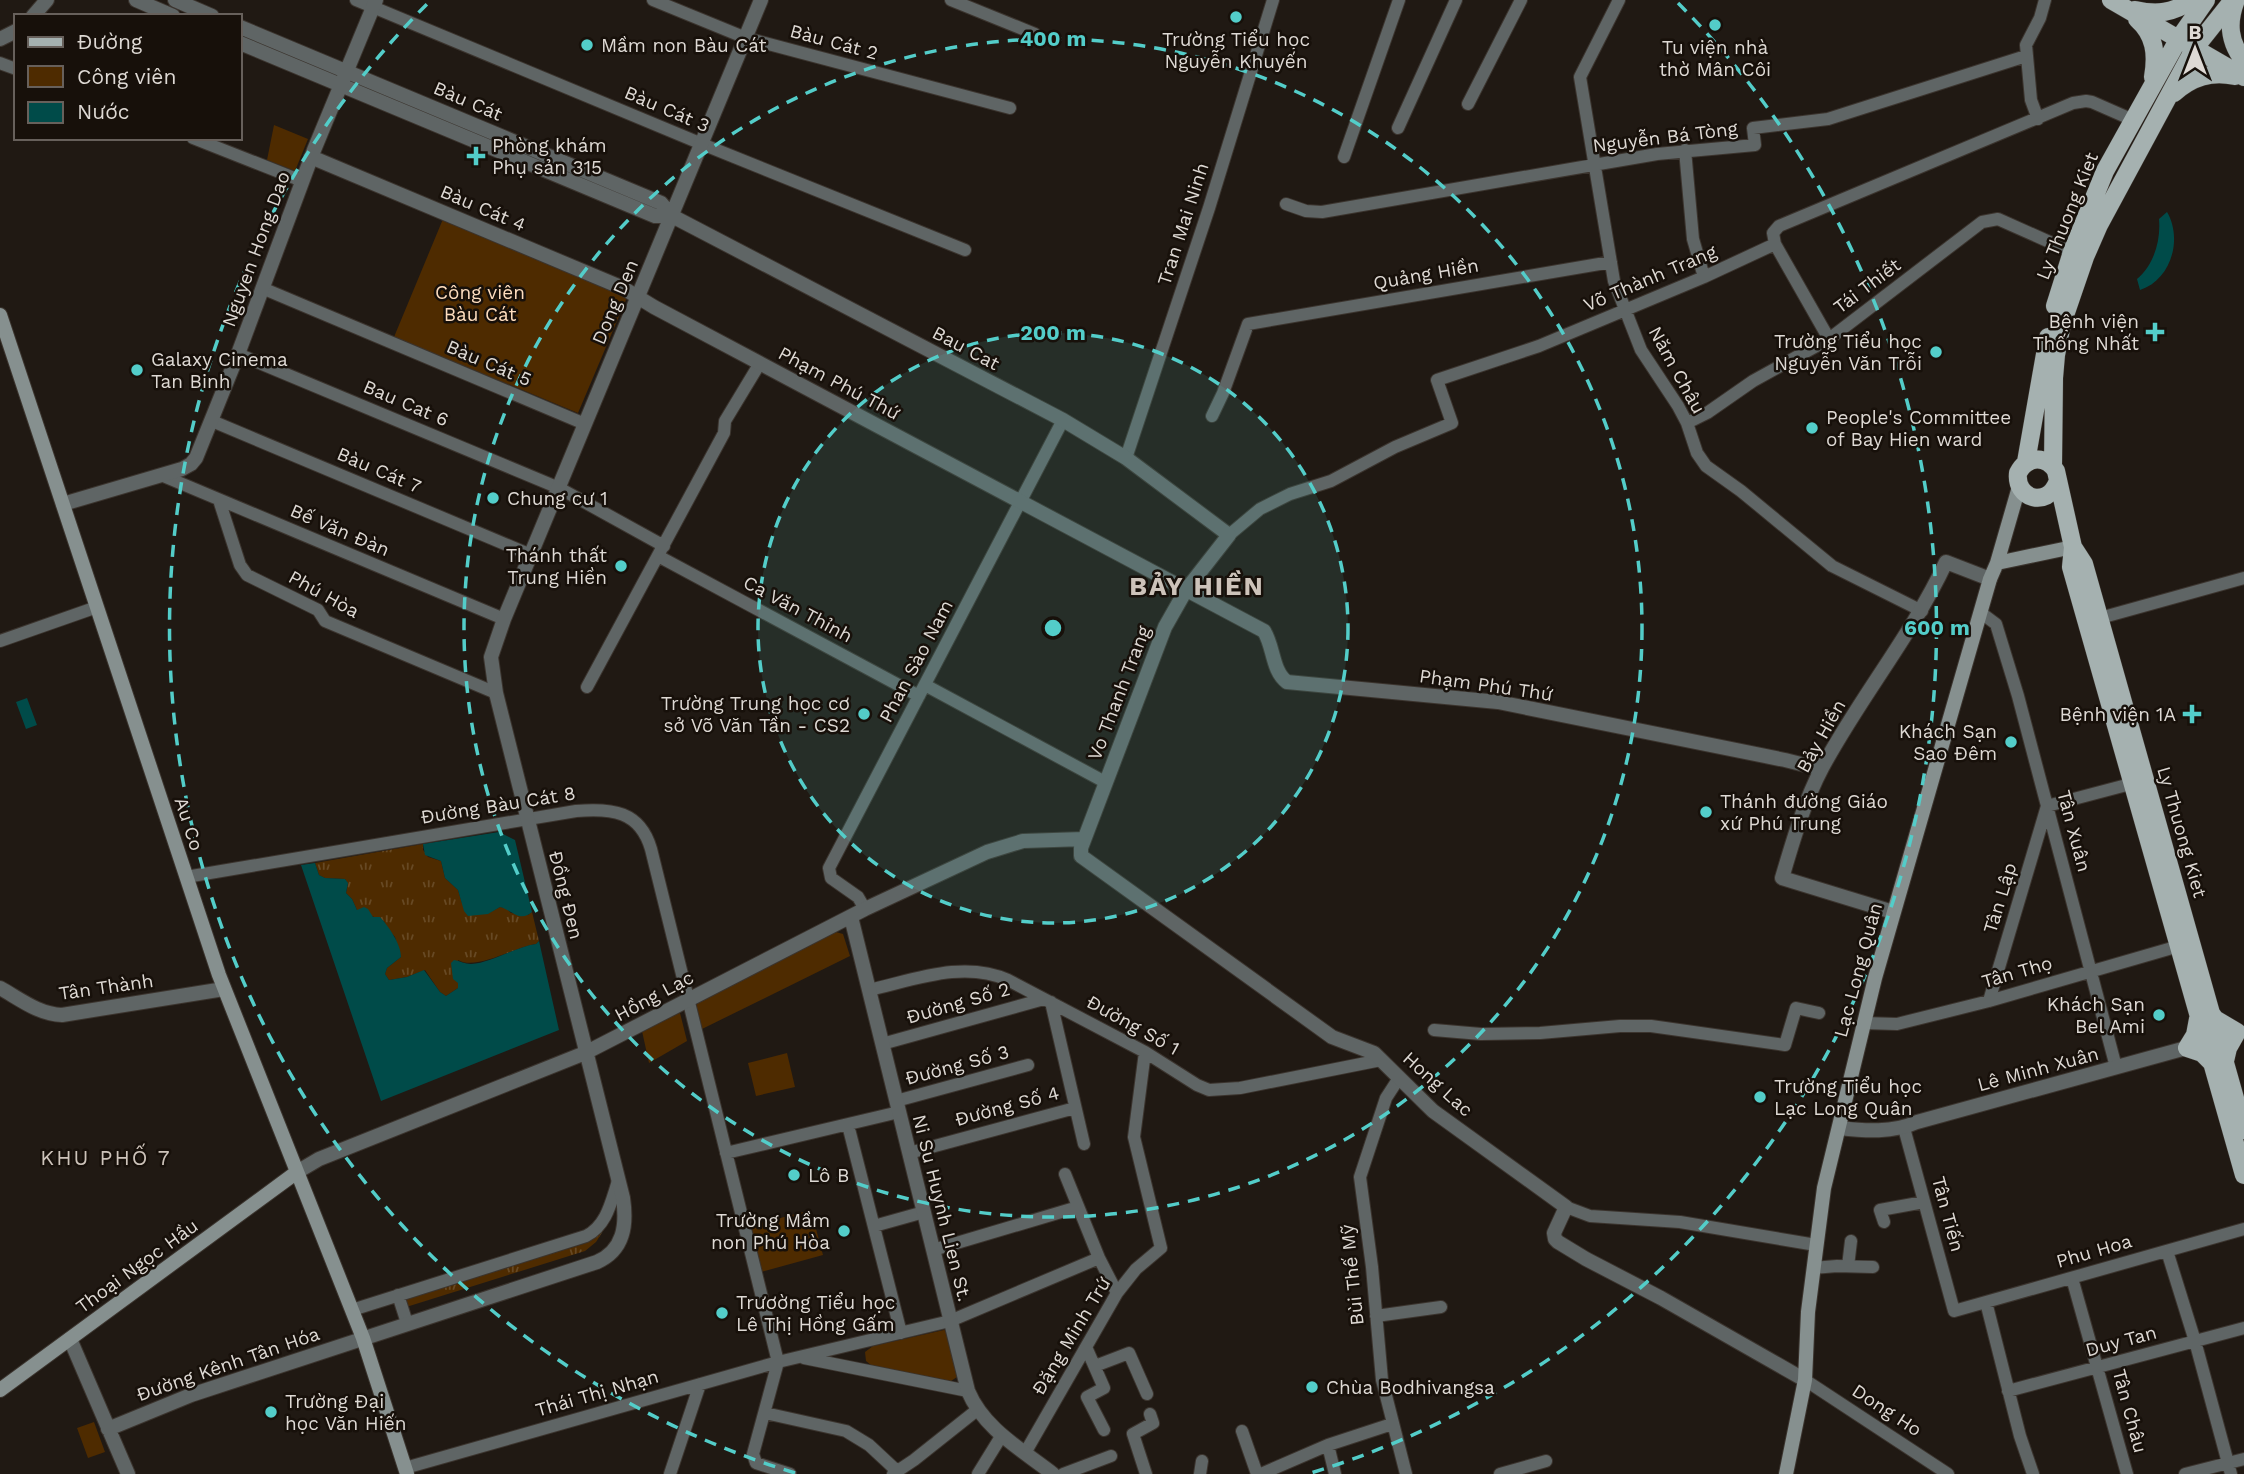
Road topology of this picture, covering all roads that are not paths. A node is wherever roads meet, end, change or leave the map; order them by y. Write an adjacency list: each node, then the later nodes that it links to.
1 (47, 0): 19 (street)
2 (136, 0): 20 (street)
3 (175, 0): 21 (street)
4 (356, 0): 17 (street, Bàu Cát 3)
5 (653, 0): 25 (street, Bàu Cát 2)
6 (761, 0): 25 (street, Dong Den)
7 (951, 0): 23 (street)
8 (1273, 0): 67 (street, Tran Mai Ninh)
9 (1399, 0): 45 (street)
10 (1456, 0): 40 (street)
11 (1521, 0): 36 (street)
12 (1619, 0): 46 (street, Năm Châu)
13 (2045, 0): 28 (street)
14 (2192, 0): 18 (main road)
15 (2206, 0): 24 (main road, Ly Thuong Kiet)
16 (2234, 0): 27 (main road, Ly Thuong Kiet); 29 (main road)
17 (375, 4): 32 (street, Nguyen Hong Dao); 42 (street, Bàu Cát 3)
18 (2118, 4): 24 (main road); 34 (main road)
19 (35, 14)
20 (168, 14)
21 (207, 14)
22 (242, 28): 32 (street, Bàu Cát)
23 (1034, 34)
24 (2180, 36): 27 (main road); 30 (main road, Ly Thuong Kiet)
25 (746, 38): 37 (street, Bàu Cát 2); 42 (street, Dong Den)
26 (242, 44): 32 (street, Bàu Cát)
27 (2197, 45): 29 (main road); 31 (main road); 33 (main road, Ly Thuong Kiet)
28 (2026, 56): 38 (street); 43 (street, Nguyễn Bá Tòng)
29 (2244, 64)
30 (2160, 71): 33 (main road); 34 (main road, Ly Thuong Kiet)
31 (2244, 77): 35 (main road)
32 (343, 78): 44 (street, Nguyen Hong Dao); 49 (street, Bàu Cát)
33 (2177, 81): 35 (main road, Ly Thuong Kiet)
34 (2147, 94): 39 (main road, Ly Thuong Kiet)
35 (2169, 98): 69 (main road, Ly Thuong Kiet)
36 (1468, 104)
37 (1010, 108)
38 (2038, 119): 39 (street, Võ Thành Trang); 50 (street, Võ Thành Trang)
39 (2133, 120): 52 (main road, Ly Thuong Kiet)
40 (1398, 128)
41 (198, 140): 47 (street)
42 (702, 144): 49 (street, Dong Den); 51 (street, Bàu Cát 3)
43 (1685, 150): 46 (street, Nguyễn Bá Tòng); 54 (street)
44 (311, 157): 47 (street, Nguyen Hong Dao); 56 (street, Bàu Cát 4)
45 (1344, 157)
46 (1595, 165): 48 (street, Nguyễn Bá Tòng); 53 (street, Năm Châu)
47 (302, 181): 55 (street, Nguyen Hong Dao)
48 (1286, 204)
49 (672, 216): 56 (street, Dong Den); 63 (street, Bau Cat)
50 (1775, 244): 54 (street, Võ Thành Trang); 59 (street)
51 (965, 250)
52 (2072, 252): 59 (street, Tái Thiết); 68 (main road, Ly Thuong Kiet)
53 (1611, 262): 57 (street, Năm Châu); 62 (street, Quảng Hiền)
54 (1704, 277): 57 (street, Võ Thành Trang)
55 (262, 288): 60 (street, Nguyen Hong Dao); 65 (street, Bàu Cát 5)
56 (638, 297): 61 (street, Phạm Phú Thứ); 65 (street, Dong Den)
57 (1625, 310): 66 (street, Năm Châu); 76 (street, Võ Thành Trang)
58 (0, 315): 75 (main road, Au Co)
59 (1829, 339): 66 (street, Tái Thiết)
60 (238, 354): 64 (street, Nguyen Hong Dao); 71 (street, Bau Cat 6)
61 (760, 363): 74 (street, Phạm Phú Thứ); 78 (street)
62 (1212, 416)
63 (1063, 420): 67 (street, Bau Cat); 74 (street, Phan Sào Nam)
64 (212, 421): 70 (street, Nguyen Hong Dao); 79 (street, Bàu Cát 7)
65 (585, 424): 71 (street, Dong Den)
66 (1687, 424): 85 (street, Năm Châu)
67 (1126, 458): 76 (street, Bau Cat)
68 (2026, 462): 69 (main road); 72 (main road)
69 (2055, 474): 72 (main road); 77 (main road, Ly Thuong Kiet)
70 (161, 475): 73 (street, Bế Văn Đàn); 75 (street, Nguyen Hong Dao)
71 (559, 488): 78 (street, Bau Cat 6); 79 (street, Dong Den)
72 (2019, 488): 80 (main road, Lạc Long Quân)
73 (219, 500): 88 (street, Bế Văn Đàn); 92 (street, Phú Hòa)
74 (1021, 503): 83 (street, Phạm Phú Thứ); 91 (street, Phan Sào Nam)
75 (63, 504): 84 (main road, Au Co)
76 (1229, 535): 83 (street, Vo Thanh Trang)
77 (2073, 547): 80 (main road); 87 (main road, Ly Thuong Kiet); 95 (main road)
78 (661, 551): 90 (street); 91 (street, Ca Văn Thỉnh)
79 (531, 555): 88 (street, Dong Den)
80 (1997, 563): 81 (main road, Lạc Long Quân)
81 (1990, 579): 85 (street, Bảy Hiền); 86 (main road, Lạc Long Quân)
82 (2244, 579): 87 (street)
83 (1186, 590): 93 (street, Phạm Phú Thứ); 94 (street, Vo Thanh Trang)
84 (97, 607): 89 (street); 99 (main road, Au Co)
85 (1922, 611): 93 (street, Bảy Hiền)
86 (1980, 612): 96 (street, Tân Xuân); 101 (main road, Lạc Long Quân)
87 (2100, 618): 95 (main road, Ly Thuong Kiet)
88 (504, 619): 92 (street, Đồng Đen)
89 (0, 641)
90 (587, 687)
91 (922, 691): 94 (street, Ca Văn Thỉnh); 100 (street, Phan Sào Nam)
92 (496, 693): 97 (street, Đồng Đen)
93 (1821, 769): 101 (street, Bảy Hiền)
94 (1105, 782): 98 (street, Vo Thanh Trang)
95 (2139, 782): 96 (street); 103 (main road, Ly Thuong Kiet); 112 (main road, Ly Thuong Kiet)
96 (2047, 806): 104 (street, Tân Xuân); 110 (street, Tân Lập)
97 (527, 818): 99 (street, Đường Bàu Cát 8); 108 (street, Đường Bàu Cát 8); 120 (street, Đồng Đen)
98 (1084, 839): 100 (street); 121 (street, Hong Lac)
99 (186, 877): 106 (main road, Au Co)
100 (865, 909): 102 (street, Hồng Lạc)
101 (1893, 912): 113 (main road, Lạc Long Quân)
102 (851, 916): 107 (street, Ni Su Huynh Lien St.); 108 (street, Hồng Lạc)
103 (2179, 946): 104 (street, Tân Thọ); 112 (main road, Ly Thuong Kiet)
104 (2091, 971): 110 (street, Tân Thọ); 124 (street, Tân Xuân)
105 (0, 988): 106 (street, Tân Thành)
106 (224, 989): 135 (main road, Au Co)
107 (869, 990): 109 (street, Đường Số 1); 117 (street, Ni Su Huynh Lien St.)
108 (688, 1000): 120 (street, Hồng Lạc); 133 (street, Đường Bàu Cát 8)
109 (1048, 1001): 117 (street, Đường Số 2); 119 (street, Đường Số 1); 127 (street)
110 (1989, 1001): 113 (street, Tân Thọ)
111 (1819, 1013): 114 (street)
112 (2204, 1014): 115 (main road); 116 (main road, Ly Thuong Kiet); 118 (main road)
113 (1863, 1023): 129 (main road, Lạc Long Quân)
114 (1434, 1030)
115 (2241, 1031): 116 (street, Lê Minh Xuân); 122 (main road)
116 (2212, 1040): 118 (street, Lê Minh Xuân); 122 (main road, Ly Thuong Kiet)
117 (883, 1044): 126 (street, Ni Su Huynh Lien St.)
118 (2187, 1048): 122 (main road); 124 (street, Lê Minh Xuân)
119 (1145, 1052): 121 (street, Đường Số 1); 155 (street, Đặng Minh Trứ)
120 (586, 1053): 135 (street, Hồng Lạc); 138 (street, Đồng Đen)
121 (1381, 1060): 125 (street, Hong Lac)
122 (2218, 1062): 131 (main road, Ly Thuong Kiet); 137 (main road, Ly Thuong Kiet)
123 (1028, 1065): 126 (street, Đường Số 3)
124 (2116, 1067): 130 (street, Lê Minh Xuân)
125 (1399, 1078): 141 (street, Hong Lac); 161 (street, Bùi Thế Mỹ)
126 (898, 1107): 128 (street, Đường Số 3); 134 (street, Ni Su Huynh Lien St.)
127 (1075, 1108): 132 (street); 134 (street, Đường Số 4)
128 (848, 1125): 133 (street, Đường Số 3); 144 (street)
129 (1839, 1128): 130 (street, Lê Minh Xuân); 147 (main road, Lạc Long Quân)
130 (1904, 1128): 139 (street, Tân Tiến)
131 (2244, 1130)
132 (1084, 1144)
133 (726, 1153): 171 (street, Đường Bàu Cát 8)
134 (909, 1153): 142 (street, Ni Su Huynh Lien St.)
135 (296, 1172): 159 (main road, Au Co); 167 (main road, Thoại Ngọc Hầu)
136 (1065, 1174): 140 (street)
137 (2244, 1175)
138 (618, 1181): 156 (street); 163 (street, Đồng Đen)
139 (1924, 1202): 143 (street); 160 (street, Tân Tiến)
140 (1078, 1206): 148 (street); 150 (street)
141 (1566, 1207): 147 (street); 174 (street)
142 (923, 1212): 144 (street); 148 (street, Ni Su Huynh Lien St.)
143 (1884, 1222)
144 (874, 1226): 165 (street)
145 (2244, 1229): 149 (street, Phu Hoa)
146 (1851, 1241): 151 (street)
147 (1816, 1245): 153 (main road, Lạc Long Quân)
148 (933, 1250): 162 (street, Ni Su Huynh Lien St.)
149 (2167, 1251): 154 (street, Phu Hoa); 168 (street)
150 (1099, 1258): 155 (street); 162 (street, Thái Thị Nhạn)
151 (1849, 1266): 152 (street); 153 (street)
152 (1873, 1267)
153 (1813, 1268): 174 (main road, Lạc Long Quân)
154 (2072, 1278): 157 (street, Phu Hoa); 173 (street, Tân Châu)
155 (1117, 1293): 169 (street, Đặng Minh Trứ)
156 (398, 1296): 159 (street); 163 (street)
157 (1986, 1302): 160 (street, Phu Hoa); 178 (street)
158 (1441, 1307): 161 (street)
159 (352, 1310): 166 (main road, Au Co)
160 (1954, 1311)
161 (1376, 1316): 183 (street, Bùi Thế Mỹ)
162 (950, 1321): 165 (street, Thái Thị Nhạn); 177 (street, Ni Su Huynh Lien St.)
163 (407, 1323): 166 (street, Đồng Đen)
164 (2244, 1328): 168 (street, Duy Tan)
165 (901, 1333): 170 (street, Thái Thị Nhạn)
166 (363, 1338): 184 (street, Đường Kênh Tân Hóa); 194 (main road, Au Co)
167 (70, 1339): 176 (main road, Thoại Ngọc Hầu); 184 (street)
168 (2195, 1341): 173 (street, Duy Tan); 193 (street)
169 (1086, 1347): 172 (street); 189 (street, Đặng Minh Trứ)
170 (800, 1357): 171 (street, Thái Thị Nhạn); 177 (street, Thái Thị Nhạn)
171 (778, 1362): 175 (street, Thái Thị Nhạn); 181 (street)
172 (1095, 1366): 179 (street); 185 (street)
173 (2098, 1367): 178 (street, Duy Tan); 209 (street, Tân Châu)
174 (1805, 1380): 206 (main road, Lạc Long Quân); 207 (street, Dong Ho)
175 (700, 1384): 194 (street, Thái Thị Nhạn); 198 (street)
176 (0, 1390)
177 (968, 1391): 180 (street, Ni Su Huynh Lien St.)
178 (2008, 1391): 208 (street)
179 (1147, 1395)
180 (977, 1410): 187 (street, Ni Su Huynh Lien St.); 195 (street)
181 (765, 1413): 195 (street); 199 (street)
182 (1150, 1414): 201 (street)
183 (1392, 1424): 188 (street); 204 (street, Bùi Thế Mỹ)
184 (108, 1429): 197 (street)
185 (1104, 1430)
186 (1242, 1432): 202 (street)
187 (1002, 1435): 189 (street, Ni Su Huynh Lien St.); 200 (street)
188 (1328, 1445): 202 (street); 203 (street)
189 (1025, 1453): 196 (street, Ni Su Huynh Lien St.)
190 (1111, 1456): 196 (street)
191 (2244, 1459): 193 (street)
192 (1546, 1461): 205 (street)
193 (2230, 1469): 210 (street)
194 (406, 1471)
195 (895, 1473)
196 (1053, 1473)
197 (128, 1474)
198 (670, 1474)
199 (790, 1474)
200 (978, 1474)
201 (1146, 1474)
202 (1259, 1474)
203 (1335, 1474)
204 (1406, 1474)
205 (1500, 1474)
206 (1786, 1474)
207 (1948, 1474)
208 (2033, 1474)
209 (2127, 1474)
210 (2185, 1474)

